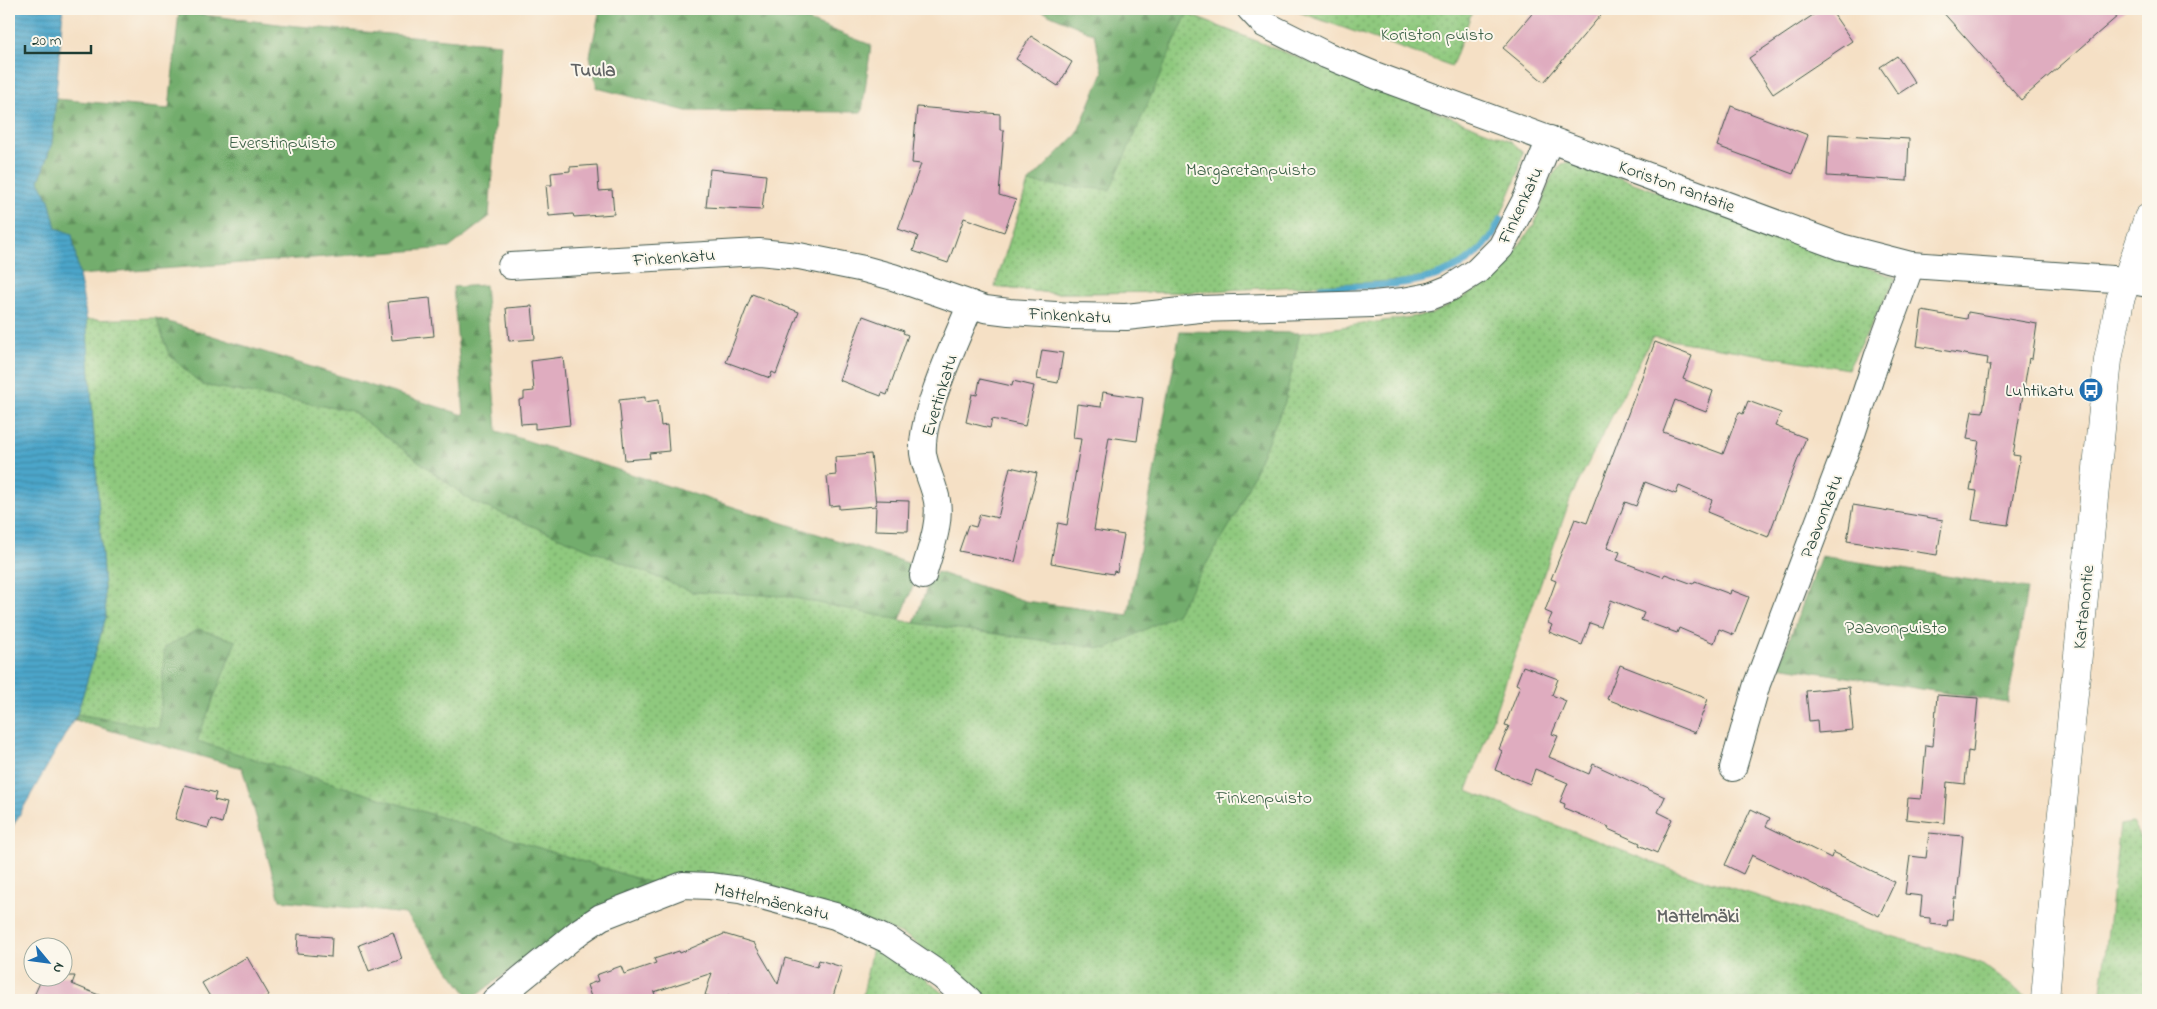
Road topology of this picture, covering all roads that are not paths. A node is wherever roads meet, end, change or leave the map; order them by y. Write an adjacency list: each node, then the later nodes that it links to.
1 (1250, 9): 2 (street, Koriston rantatie)
2 (1550, 138): 4 (street, Koriston rantatie); 7 (street, Finkenkatu)
3 (2148, 218): 6 (street, Kartanontie)
4 (1911, 265): 6 (street, Koriston rantatie); 9 (street, Paavonkatu)
5 (511, 266): 7 (street, Finkenkatu)
6 (2138, 282): 12 (street, Kartanontie)
7 (971, 304): 8 (street, Evertinkatu)
8 (923, 576)
9 (1733, 768)
10 (495, 1000): 11 (street, Mattelmäenkatu)
11 (969, 1000)
12 (2046, 1000)

